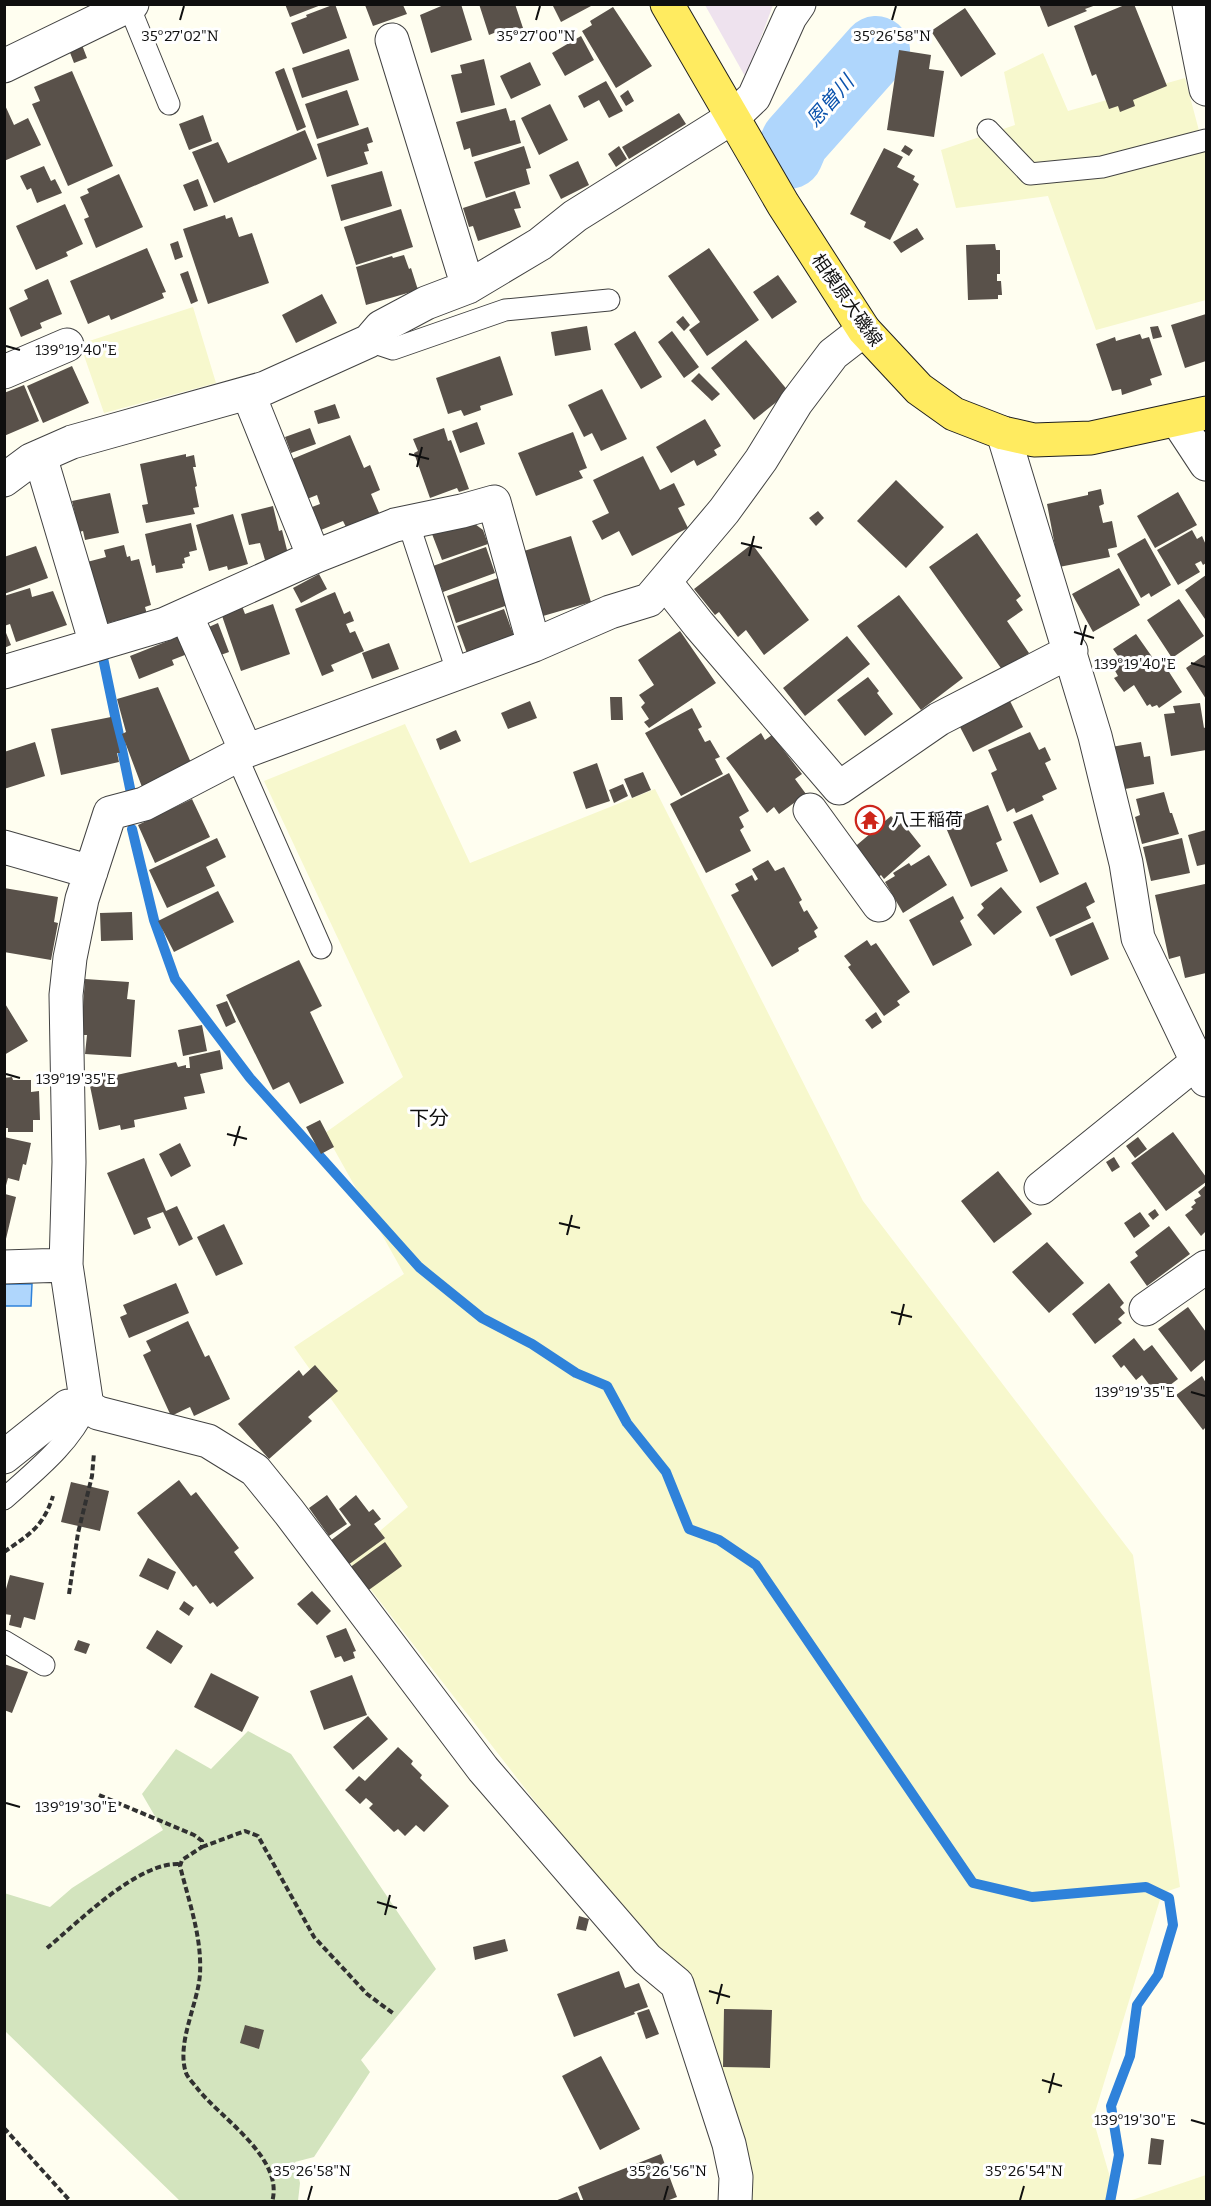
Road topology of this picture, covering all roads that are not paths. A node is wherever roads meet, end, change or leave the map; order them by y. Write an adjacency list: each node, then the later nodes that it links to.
1 (667, 4): 9 (main road, 相模原大磯線)
2 (799, 4): 9 (street)
3 (1189, 4): 7 (street)
4 (130, 5): 6 (street); 8 (lane)
5 (392, 40): 12 (street)
6 (4, 66)
7 (1206, 89)
8 (169, 104)
9 (738, 125): 12 (street); 14 (main road, 相模原大磯線)
10 (988, 130): 11 (lane)
11 (1206, 140)
12 (468, 287): 15 (street)
13 (609, 300): 15 (lane)
14 (864, 330): 20 (main road, 相模原大磯線); 26 (street)
15 (369, 341): 18 (street)
16 (67, 345): 17 (street)
17 (4, 372)
18 (248, 393): 21 (street); 25 (street)
19 (1192, 416): 20 (main road, 相模原大磯線); 22 (street)
20 (1003, 433): 30 (street)
21 (40, 456): 23 (street); 28 (street)
22 (1206, 464)
23 (4, 480)
24 (408, 522): 25 (street); 29 (street); 32 (lane)
25 (314, 557): 27 (street)
26 (665, 582): 29 (street); 34 (street)
27 (186, 615): 28 (street); 33 (street)
28 (96, 644): 31 (street)
29 (534, 645): 32 (street)
30 (1071, 651): 34 (street); 39 (street)
31 (4, 672)
32 (458, 674): 33 (street)
33 (246, 751): 36 (street); 38 (lane)
34 (839, 788): 37 (street)
35 (4, 846): 36 (street)
36 (92, 872): 41 (street)
37 (879, 904)
38 (321, 948)
39 (1202, 1071): 40 (street)
40 (1056, 1184)
41 (66, 1265): 42 (street); 45 (street)
42 (4, 1267)
43 (1206, 1267): 44 (street)
44 (1146, 1310)
45 (92, 1409): 46 (street); 47 (lane); 50 (street)
46 (4, 1457)
47 (4, 1499)
48 (4, 1641): 49 (lane)
49 (44, 1665)
50 (735, 2202)

